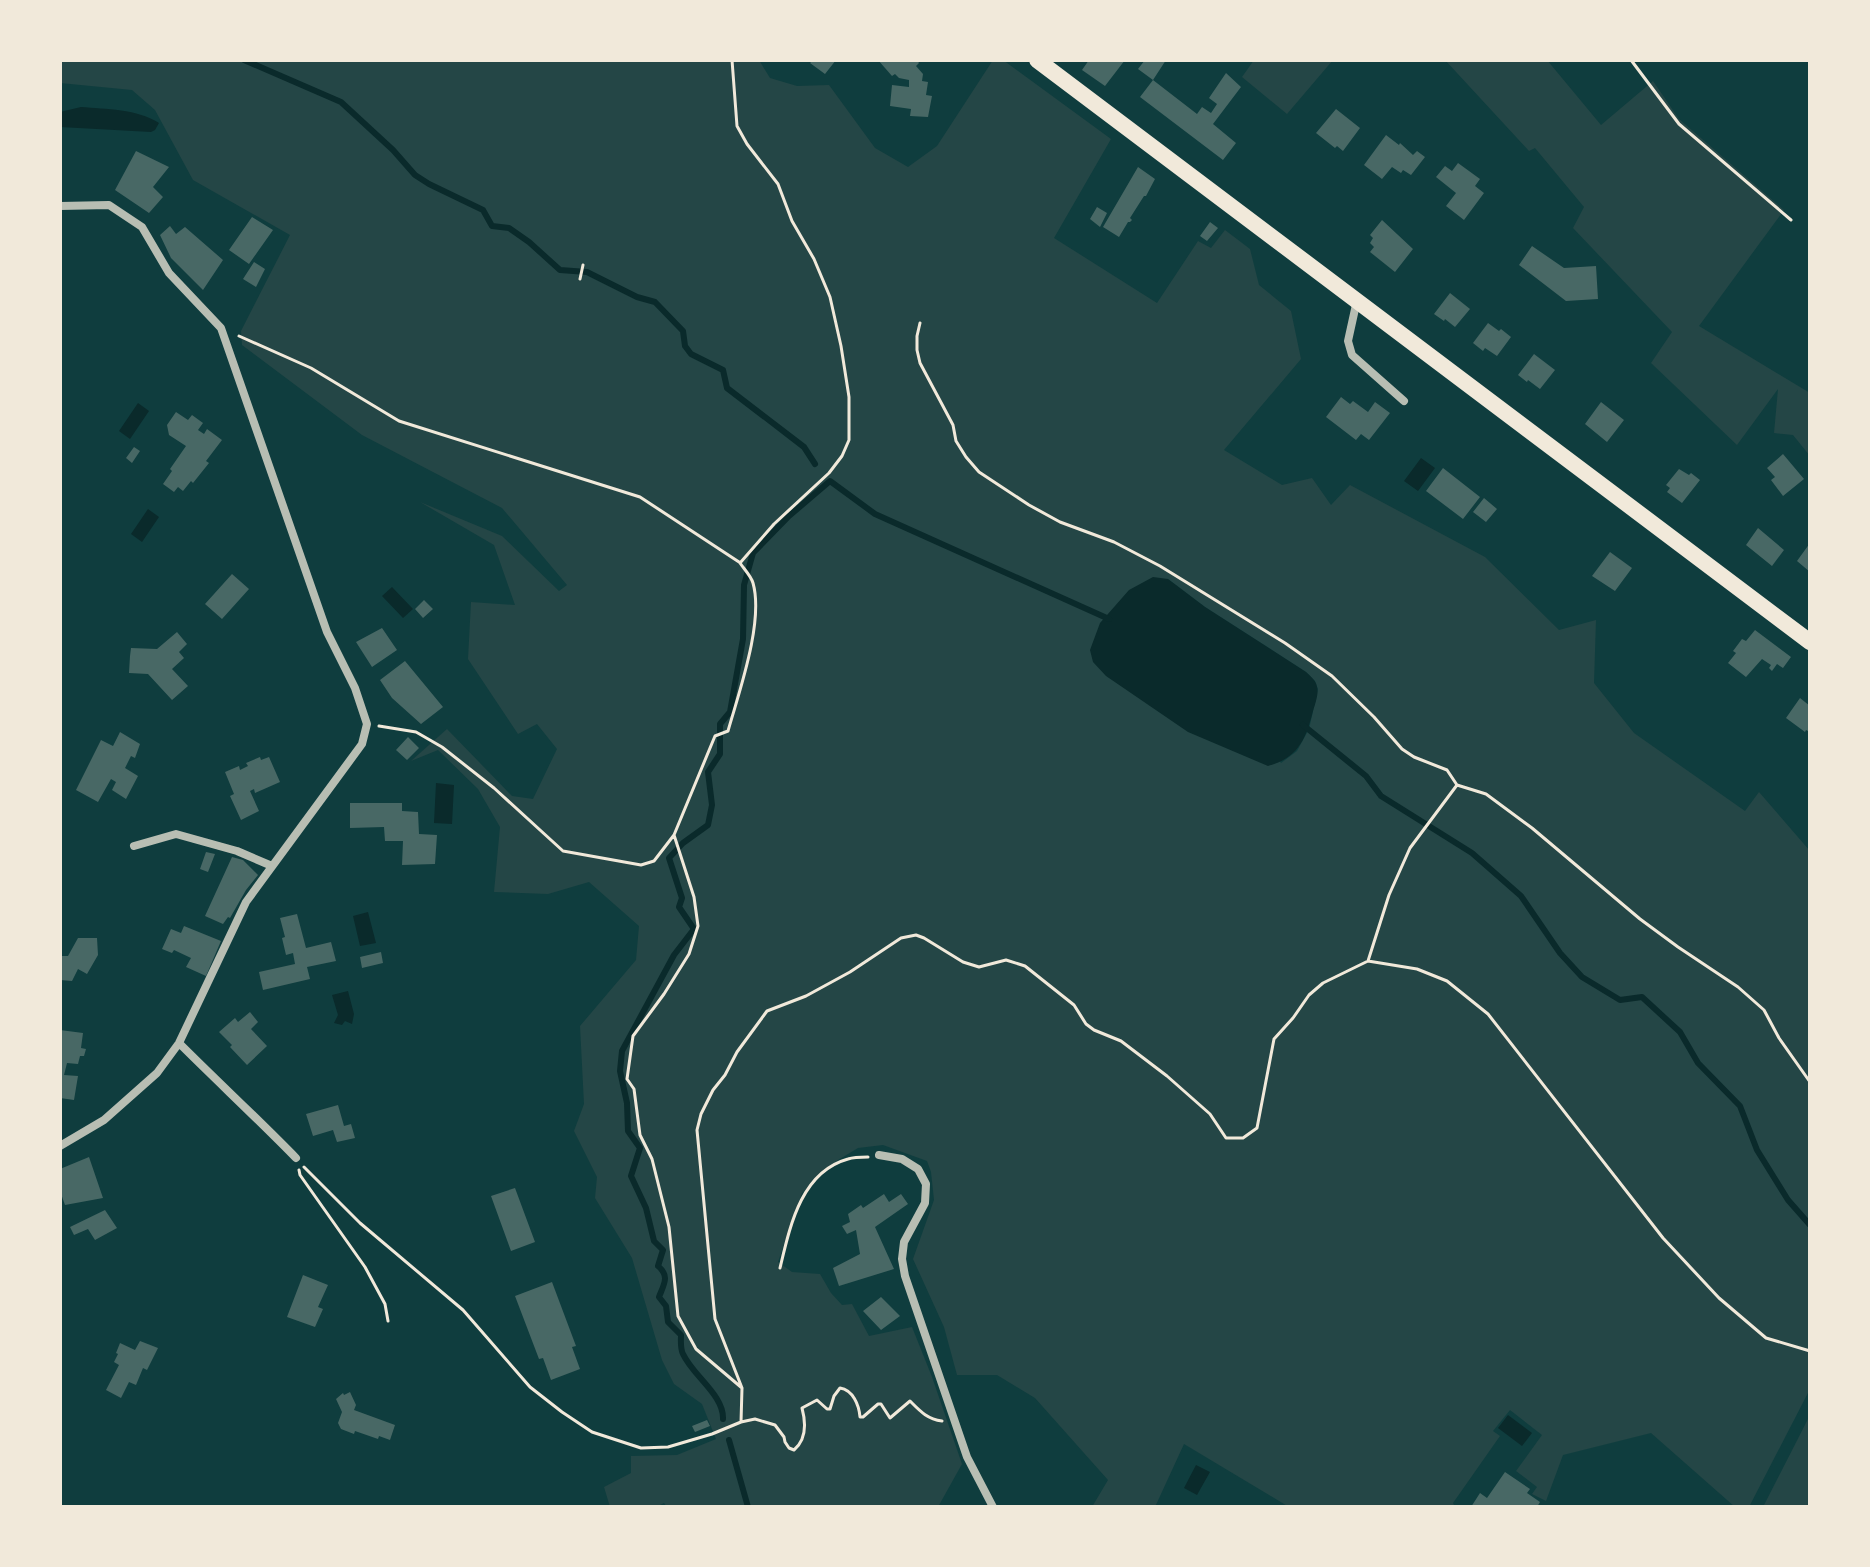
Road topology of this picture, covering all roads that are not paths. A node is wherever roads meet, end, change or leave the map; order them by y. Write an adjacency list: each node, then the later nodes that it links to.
1 (1037, 60): 3 (main road)
2 (60, 206): 7 (street)
3 (1357, 300): 4 (street); 5 (main road)
4 (1404, 401)
5 (1810, 642)
6 (134, 846): 7 (street)
7 (272, 866): 8 (street)
8 (179, 1043): 9 (street); 11 (street)
9 (60, 1146)
10 (879, 1155): 12 (street)
11 (296, 1158)
12 (993, 1507)

